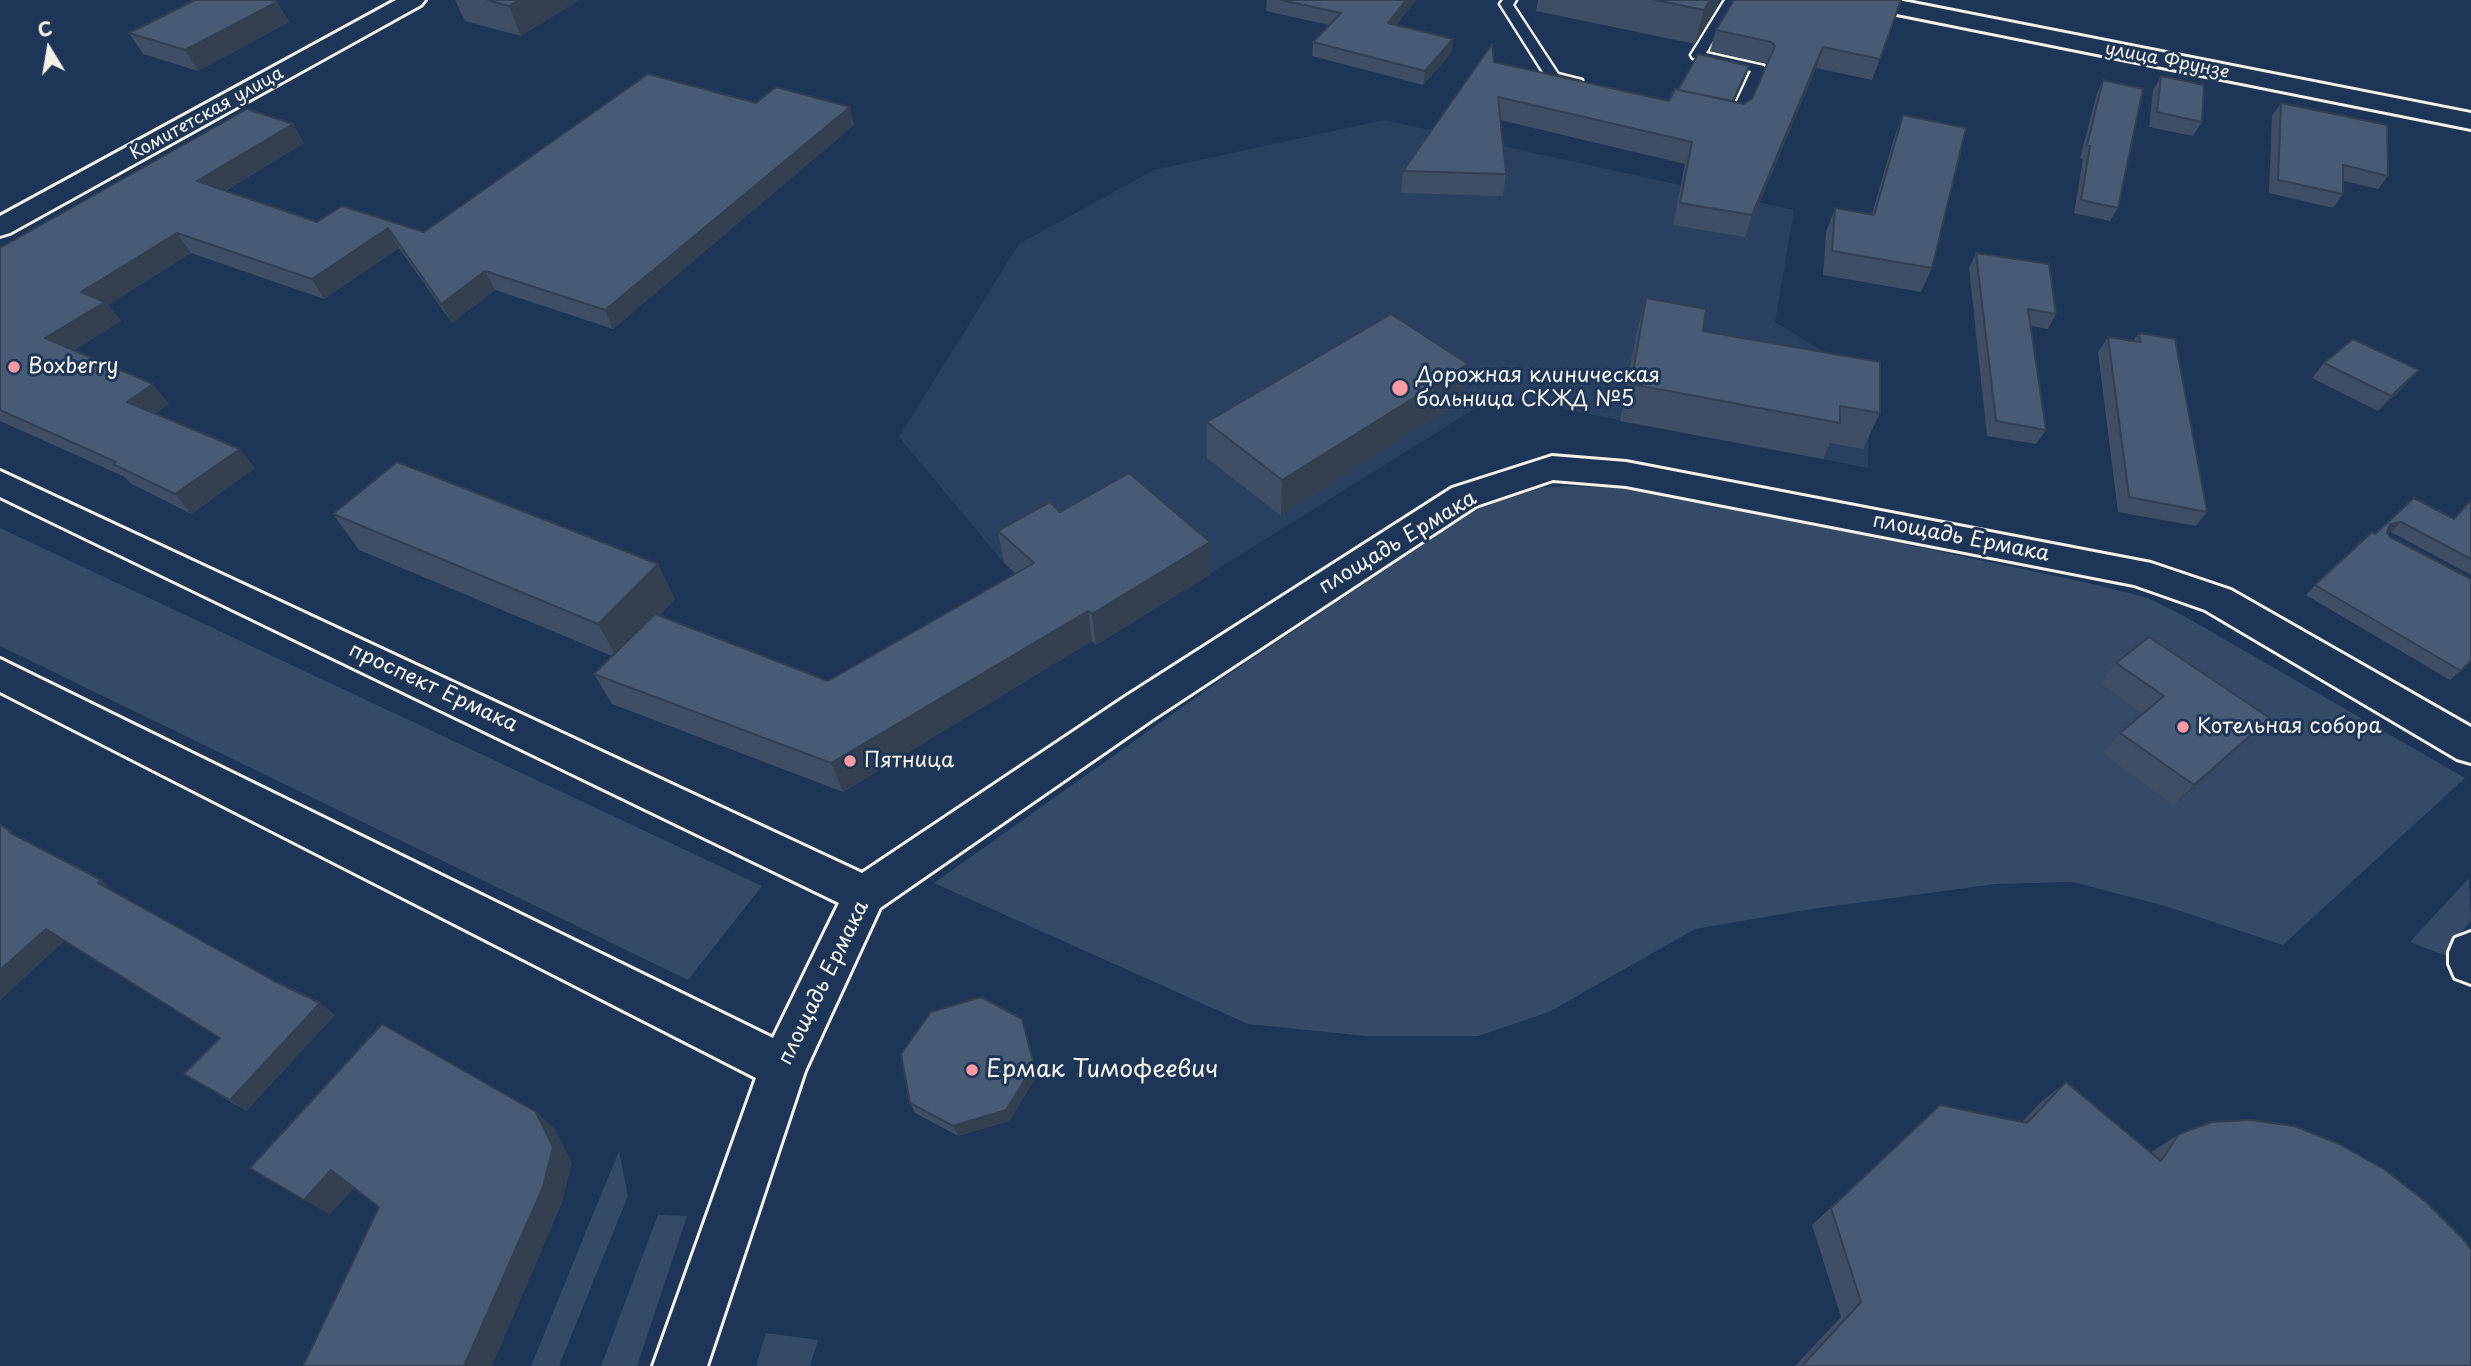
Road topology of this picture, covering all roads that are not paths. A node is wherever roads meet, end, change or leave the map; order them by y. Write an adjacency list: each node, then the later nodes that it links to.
1 (413, 0): 8 (main road, Комитетская улица)
2 (1510, 0): 5 (lane)
3 (1731, 0): 6 (lane)
4 (1862, 0): 7 (main road, улица Фрунзе)
5 (1592, 86)
6 (1710, 113)
7 (2471, 121)
8 (0, 227)
9 (0, 483): 12 (main road, проспект Ермака)
10 (0, 674): 15 (main road)
11 (2471, 746): 12 (main road, площадь Ермака)
12 (865, 895): 15 (main road, площадь Ермака)
13 (2471, 952): 14 (main road)
14 (2471, 964)
15 (783, 1067): 16 (main road, площадь Ермака)
16 (680, 1366)

